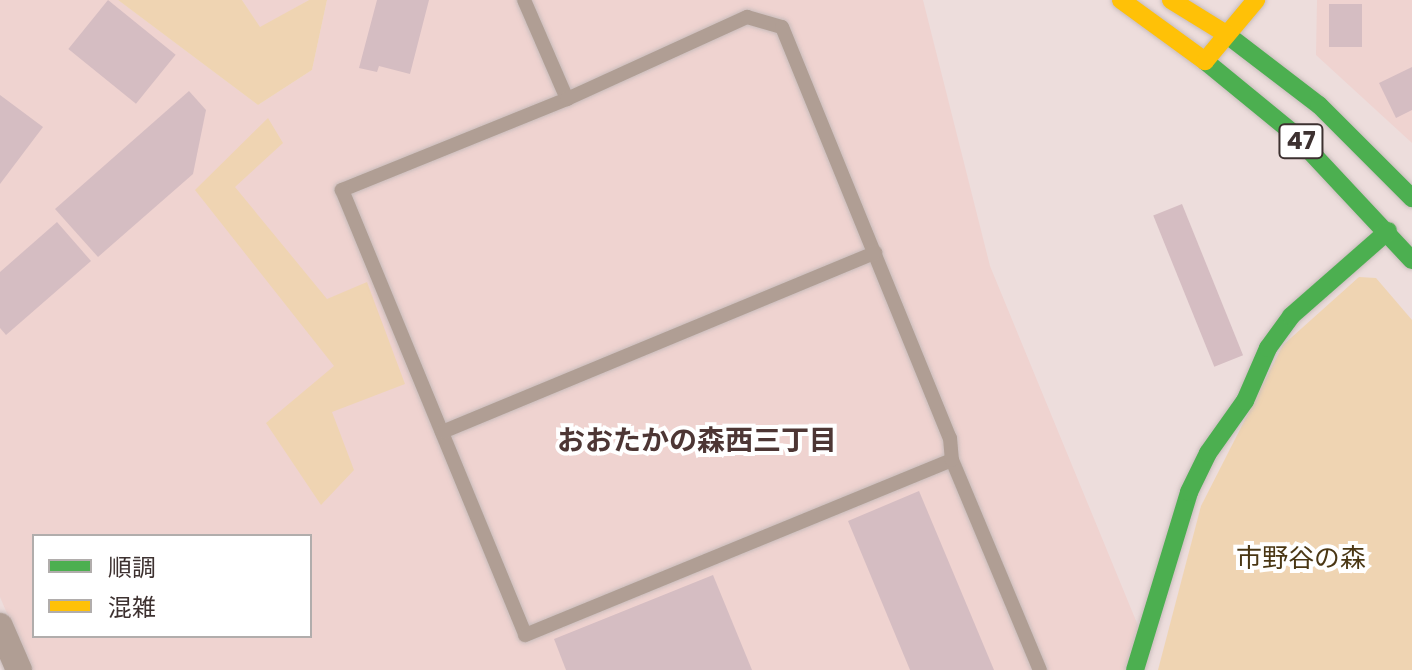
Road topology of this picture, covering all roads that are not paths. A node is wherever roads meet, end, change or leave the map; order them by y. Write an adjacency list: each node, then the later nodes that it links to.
1 (524, 0): 7 (lane)
2 (1121, 0): 6 (street)
3 (1171, 0): 5 (street)
4 (1256, 0): 5 (street)
5 (1226, 34): 6 (street); 8 (street, 47)
6 (1205, 61): 9 (street, 47)
7 (567, 99): 10 (lane); 12 (lane)
8 (1412, 198)
9 (1388, 231): 11 (street, 47); 17 (street)
10 (875, 253): 12 (lane); 13 (lane)
11 (1412, 260)
12 (442, 432): 13 (lane)
13 (952, 460): 16 (lane)
14 (0, 626): 15 (street)
15 (19, 670)
16 (1040, 670)
17 (1135, 670)

